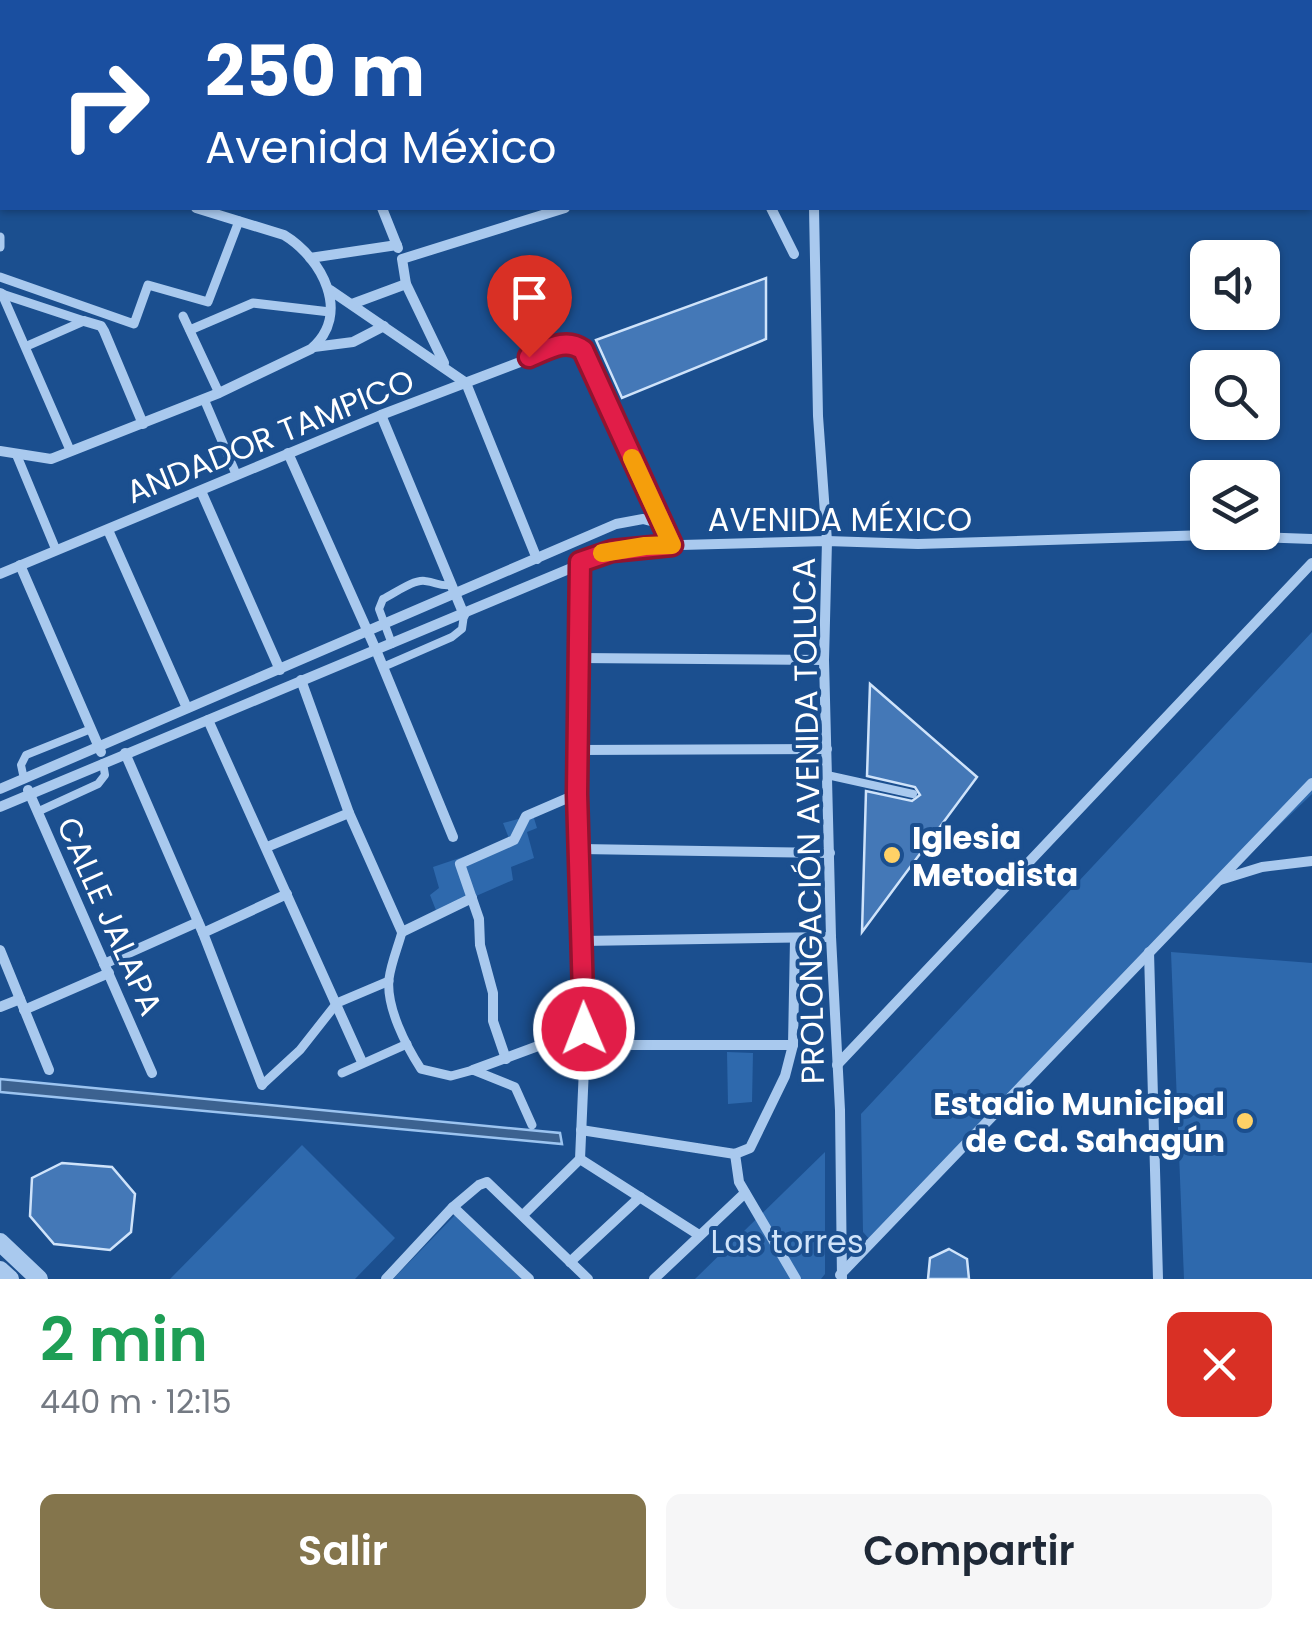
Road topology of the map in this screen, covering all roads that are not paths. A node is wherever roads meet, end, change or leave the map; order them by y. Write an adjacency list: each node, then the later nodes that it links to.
1 (203, 210): 6 (street)
2 (383, 210): 8 (street)
3 (558, 210): 12 (street)
4 (771, 210): 10 (street)
5 (814, 210): 40 (street, PROLONGACIÓN AVENIDA TOLUCA)
6 (239, 221): 11 (street); 13 (street)
7 (0, 238): 9 (street)
8 (397, 244): 11 (street); 12 (street)
9 (0, 247)
10 (794, 254)
11 (310, 258): 15 (street)
12 (402, 258): 14 (street)
13 (0, 277)
14 (406, 284): 17 (street); 25 (street)
15 (330, 290): 17 (street); 18 (street)
16 (1, 293): 20 (street); 23 (street)
17 (352, 304): 21 (street)
18 (330, 312): 22 (street); 24 (street)
19 (183, 316): 22 (street)
20 (84, 321): 23 (street); 30 (street)
21 (384, 326): 24 (street); 25 (street)
22 (190, 330): 27 (street)
23 (28, 346): 31 (street)
24 (314, 347): 27 (street)
25 (446, 367): 26 (street)
26 (466, 384): 29 (street, ANDADOR TAMPICO); 37 (street, ANDADOR TAMPICO); 43 (street)
27 (219, 393): 28 (street)
28 (204, 399): 30 (street); 35 (street)
29 (380, 415): 33 (street, ANDADOR TAMPICO); 48 (street)
30 (143, 424): 31 (street)
31 (70, 450): 34 (street)
32 (0, 451): 34 (street)
33 (288, 453): 35 (street, ANDADOR TAMPICO); 51 (street)
34 (17, 456): 42 (street)
35 (236, 474): 36 (street, ANDADOR TAMPICO)
36 (201, 491): 38 (street, ANDADOR TAMPICO); 57 (street)
37 (662, 524): 41 (street); 43 (street, AVENIDA MÉXICO)
38 (108, 530): 42 (street, ANDADOR TAMPICO); 59 (street)
39 (1312, 539): 40 (street, AVENIDA MÉXICO)
40 (827, 541): 41 (street, AVENIDA MÉXICO); 55 (street, PROLONGACIÓN AVENIDA TOLUCA)
41 (672, 545): 44 (street, AVENIDA MÉXICO)
42 (56, 550): 46 (street, ANDADOR TAMPICO)
43 (537, 559): 48 (street, AVENIDA MÉXICO)
44 (580, 562): 49 (street, AVENIDA MÉXICO); 54 (street)
45 (1312, 563): 103 (street)
46 (20, 565): 47 (street, ANDADOR TAMPICO); 61 (street)
47 (0, 574)
48 (454, 590): 49 (street); 50 (street, AVENIDA MÉXICO); 50 (lane)
49 (464, 615): 52 (street, AVENIDA MÉXICO); 56 (lane)
50 (384, 626): 51 (street, AVENIDA MÉXICO); 52 (lane)
51 (367, 632): 53 (street); 57 (street, AVENIDA MÉXICO)
52 (392, 644): 53 (street, AVENIDA MÉXICO)
53 (376, 650): 56 (street); 58 (street, AVENIDA MÉXICO)
54 (579, 658): 55 (street); 64 (street)
55 (824, 660): 63 (street, PROLONGACIÓN AVENIDA TOLUCA)
56 (383, 667): 77 (street)
57 (280, 670): 59 (street, AVENIDA MÉXICO)
58 (301, 680): 60 (street, AVENIDA MÉXICO); 76 (street)
59 (187, 708): 62 (street, AVENIDA MÉXICO)
60 (208, 720): 65 (street, AVENIDA MÉXICO); 78 (street)
61 (91, 729): 62 (street); 68 (lane)
62 (100, 748): 66 (street); 68 (street, AVENIDA MÉXICO)
63 (827, 749): 64 (street); 67 (street, PROLONGACIÓN AVENIDA TOLUCA)
64 (578, 750): 72 (street)
65 (125, 754): 66 (street, AVENIDA MÉXICO); 85 (street)
66 (103, 763): 71 (street, AVENIDA MÉXICO); 75 (lane)
67 (828, 774): 73 (lane); 80 (street, PROLONGACIÓN AVENIDA TOLUCA)
68 (24, 779): 70 (street, AVENIDA MÉXICO); 71 (street, CALLE JALAPA)
69 (1312, 782): 82 (street)
70 (1, 787)
71 (30, 794): 74 (street, AVENIDA MÉXICO); 75 (street, CALLE JALAPA)
72 (577, 794): 79 (street); 84 (street)
73 (913, 794)
74 (0, 807)
75 (37, 812): 92 (street, CALLE JALAPA)
76 (349, 813): 78 (street); 86 (street)
77 (453, 838)
78 (267, 847): 83 (street)
79 (581, 849): 80 (street); 89 (street)
80 (830, 853): 87 (street, PROLONGACIÓN AVENIDA TOLUCA)
81 (1312, 861): 82 (street)
82 (1219, 880): 91 (street)
83 (288, 894): 85 (street); 94 (street)
84 (472, 898): 86 (street); 101 (street)
85 (200, 928): 92 (street); 108 (street)
86 (402, 932): 93 (street)
87 (831, 937): 88 (street); 103 (street, PROLONGACIÓN AVENIDA TOLUCA)
88 (795, 939): 89 (street); 100 (street, PROLONGACIÓN AVENIDA TOLUCA)
89 (582, 941): 97 (street)
90 (0, 950): 95 (street)
91 (1148, 952): 120 (street); 128 (street)
92 (106, 968): 95 (street); 107 (street, CALLE JALAPA)
93 (389, 981): 94 (street); 98 (street)
94 (337, 1003): 102 (street); 108 (street)
95 (22, 1004): 96 (street); 104 (street)
96 (0, 1007)
97 (584, 1029): 99 (street); 101 (street)
98 (407, 1044): 102 (street); 105 (street)
99 (584, 1045): 100 (street); 110 (street)
100 (793, 1045): 111 (street, PROLONGACIÓN AVENIDA TOLUCA)
101 (506, 1059): 105 (street)
102 (362, 1062): 106 (street)
103 (836, 1065): 120 (street, PROLONGACIÓN AVENIDA TOLUCA)
104 (50, 1070)
105 (473, 1070): 109 (street)
106 (342, 1072)
107 (152, 1073)
108 (262, 1086)
109 (532, 1125)
110 (580, 1145): 111 (street); 113 (street); 115 (street)
111 (737, 1155): 112 (street)
112 (745, 1193): 116 (street); 127 (street)
113 (640, 1198): 116 (street); 118 (street)
114 (454, 1207): 115 (street); 123 (street); 124 (street)
115 (523, 1215): 118 (street)
116 (699, 1235): 126 (street)
117 (3, 1250): 122 (street)
118 (570, 1262): 125 (street)
119 (0, 1270): 121 (street)
120 (844, 1275)
121 (10, 1279)
122 (39, 1279)
123 (386, 1279)
124 (530, 1279)
125 (588, 1279)
126 (654, 1279)
127 (796, 1279)
128 (1158, 1279)

